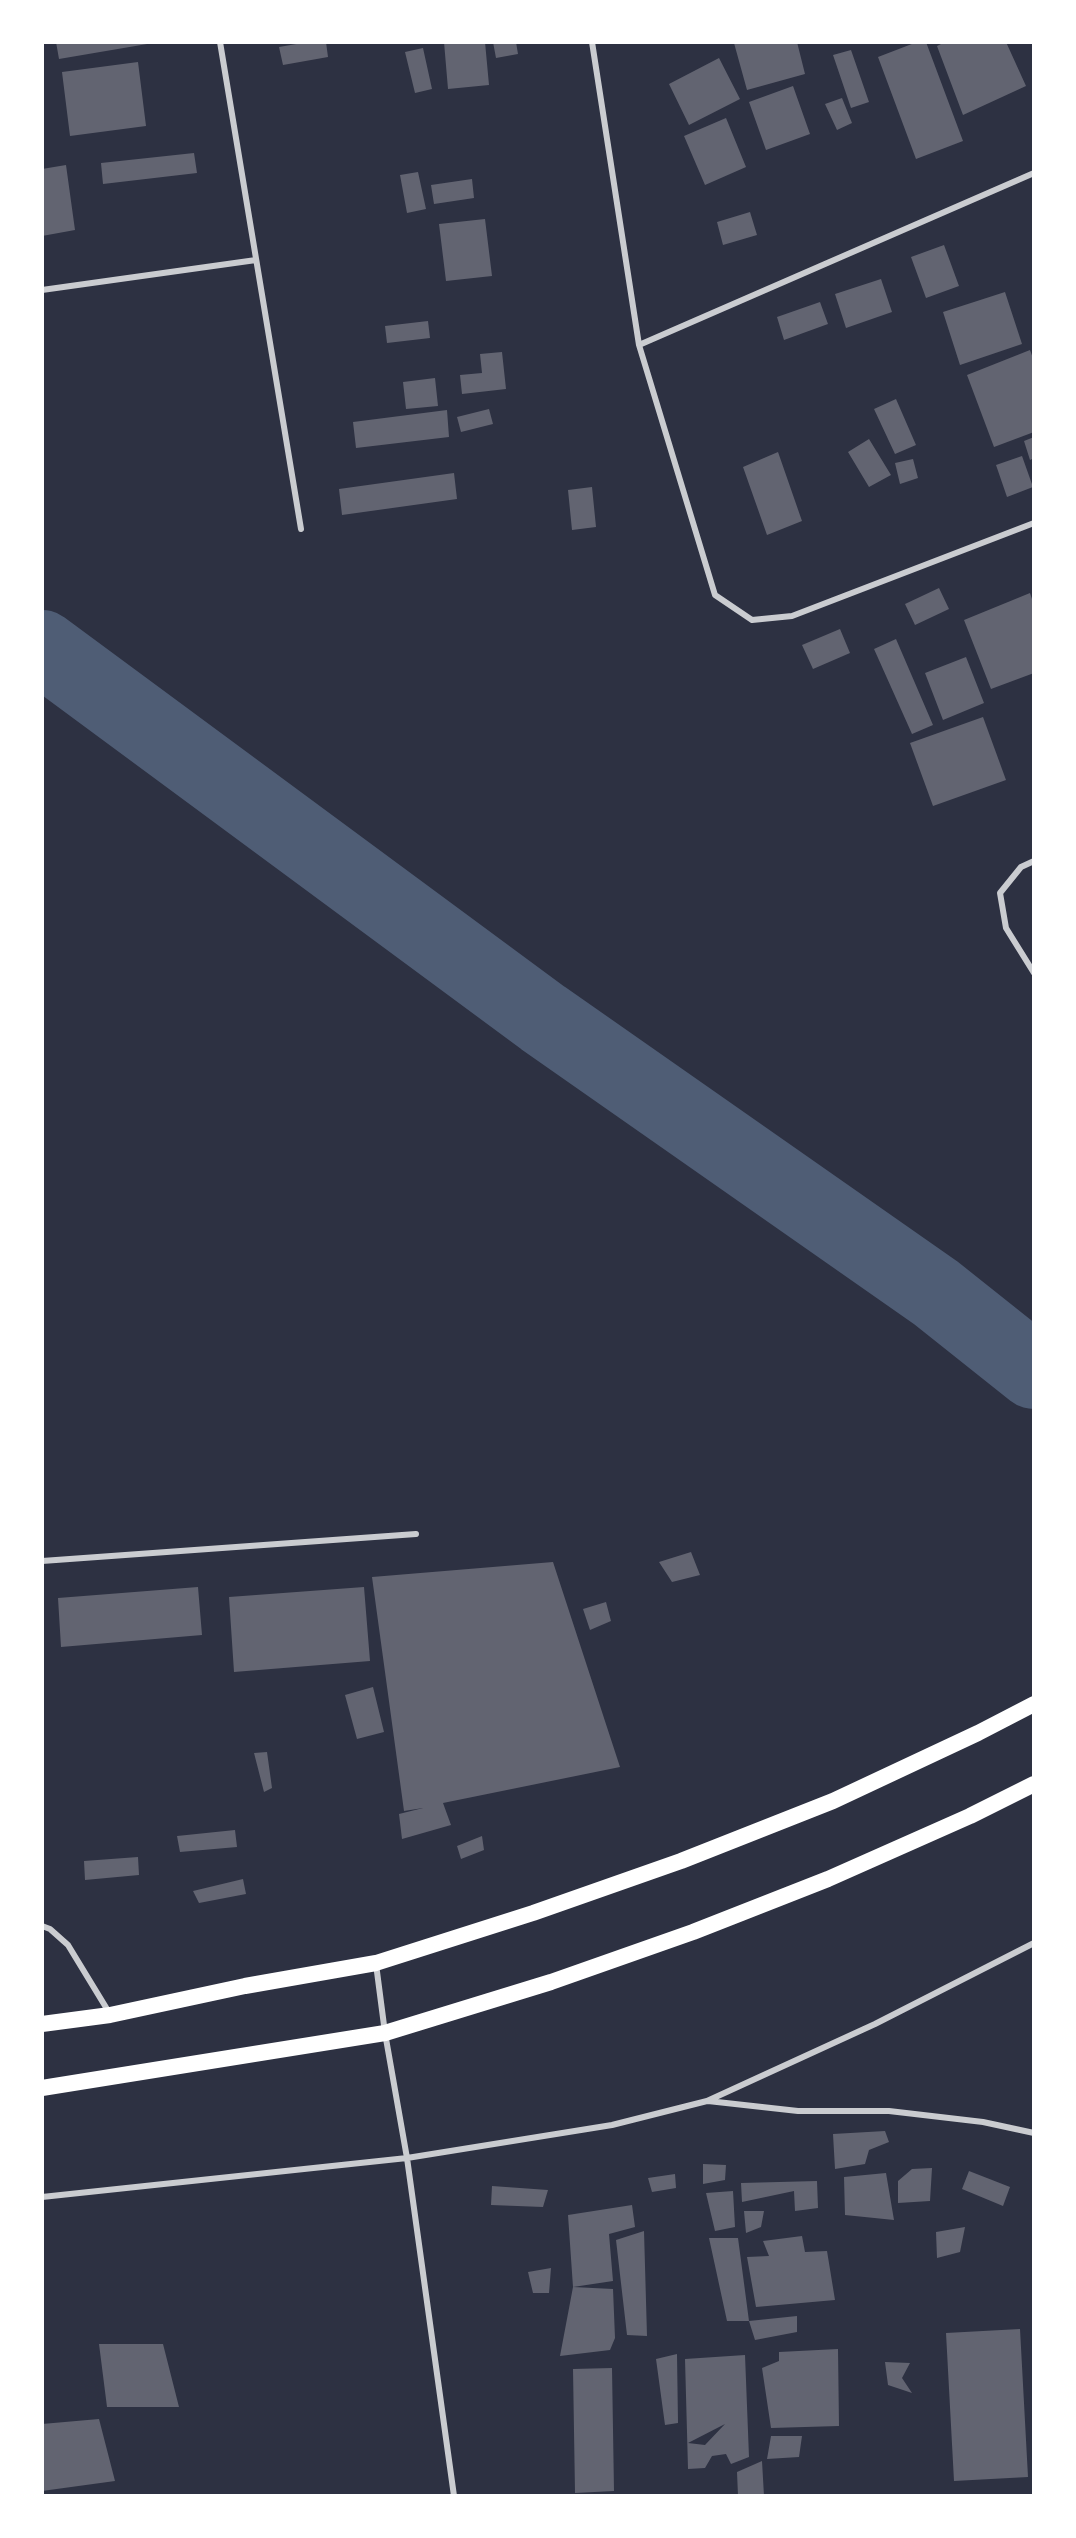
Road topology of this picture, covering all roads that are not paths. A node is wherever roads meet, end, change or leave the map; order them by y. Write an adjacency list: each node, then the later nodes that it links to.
1 (219, 42): 4 (street)
2 (592, 42): 6 (street)
3 (1034, 172): 6 (street)
4 (256, 260): 5 (street); 8 (street)
5 (42, 290)
6 (639, 345): 7 (street)
7 (1034, 523)
8 (301, 529)
9 (1034, 861): 10 (street)
10 (1034, 973)
11 (416, 1534): 12 (street)
12 (42, 1561)
13 (1034, 1704): 17 (highway)
14 (1034, 1784): 20 (highway)
15 (42, 1926): 18 (street)
16 (1034, 1943): 22 (street)
17 (376, 1964): 18 (highway); 20 (street)
18 (110, 2015): 19 (highway)
19 (42, 2024)
20 (385, 2033): 21 (highway); 24 (street)
21 (42, 2088)
22 (707, 2101): 23 (street); 24 (street)
23 (1034, 2133)
24 (407, 2158): 25 (street); 26 (street)
25 (42, 2197)
26 (454, 2496)

